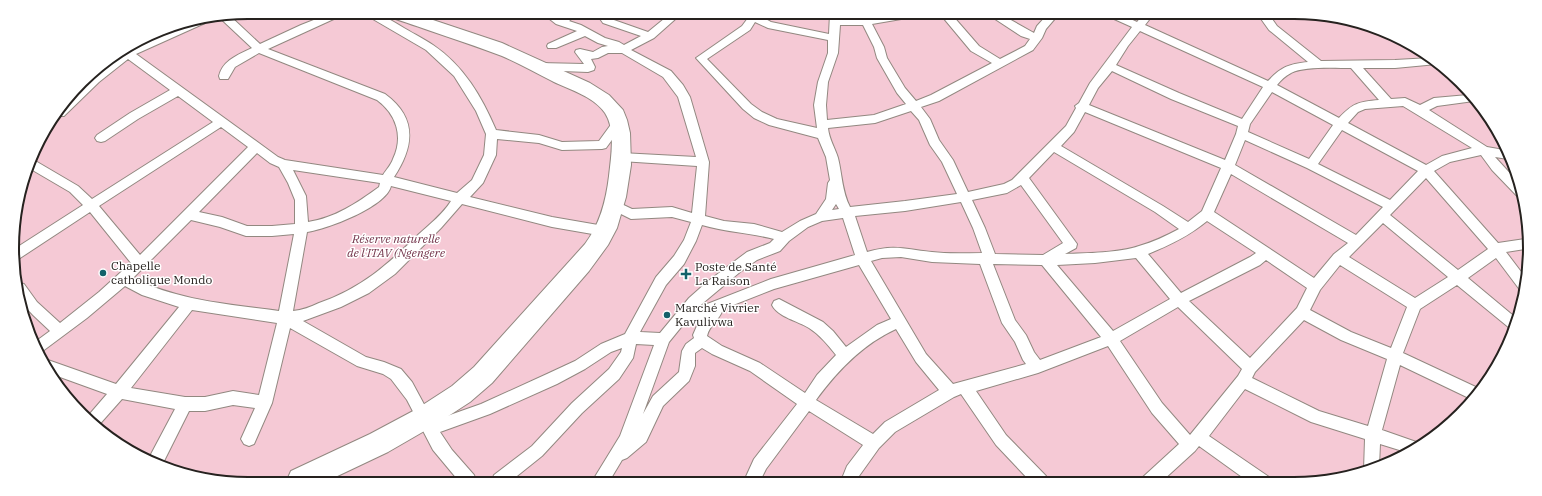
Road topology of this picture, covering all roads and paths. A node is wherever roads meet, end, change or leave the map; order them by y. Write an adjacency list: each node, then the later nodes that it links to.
1 (326, 19): 30 (street)
2 (382, 19): 54 (street)
3 (416, 19): 39 (highway)
4 (556, 19): 20 (street)
5 (565, 19): 20 (street)
6 (605, 19): 25 (street)
7 (670, 19): 25 (street)
8 (751, 19): 53 (street)
9 (759, 19): 26 (street)
10 (834, 19): 26 (street)
11 (842, 19): 21 (street)
12 (884, 19): 21 (street)
13 (949, 19): 34 (street)
14 (1001, 19): 27 (street)
15 (1049, 19): 27 (street)
16 (1123, 19): 22 (street)
17 (1146, 19): 22 (street)
18 (1266, 19): 37 (street)
19 (228, 20): 30 (street)
20 (560, 22): 24 (street)
21 (866, 22): 46 (street)
22 (1140, 26): 38 (street); 41 (street)
23 (182, 29): 28 (street)
24 (586, 31): 29 (street); 31 (street)
25 (650, 36): 31 (street)
26 (833, 38): 53 (street)
27 (1038, 38): 34 (street)
28 (143, 45)
29 (552, 46)
30 (259, 49): 40 (street); 69 (street)
31 (622, 50): 39 (street); 61 (street)
32 (128, 53): 42 (street)
33 (1426, 62): 36 (street)
34 (1001, 63): 46 (street)
35 (113, 64): 43 (street)
36 (1353, 64): 37 (street); 45 (street)
37 (1318, 65): 41 (street)
38 (1110, 66): 47 (street); 52 (street)
39 (539, 67): 50 (highway)
40 (224, 76)
41 (1270, 86): 51 (street); 52 (street)
42 (177, 91): 49 (street); 55 (street)
43 (79, 94)
44 (1467, 98): 48 (street)
45 (1388, 103): 48 (street); 51 (street)
46 (913, 106): 53 (street); 71 (street)
47 (1081, 106): 56 (street); 65 (street)
48 (1419, 111): 58 (street)
49 (221, 122): 57 (street); 74 (street)
50 (619, 122): 54 (street); 60 (highway)
51 (1341, 123): 64 (street); 66 (street)
52 (1243, 129): 64 (street); 65 (street)
53 (822, 130): 67 (street)
54 (492, 134): 72 (street)
55 (101, 138)
56 (1052, 146): 68 (street); 82 (street)
57 (256, 147): 62 (street); 78 (street)
58 (1484, 150): 59 (street); 66 (street); 70 (street)
59 (1503, 154)
60 (621, 156): 61 (street); 73 (highway)
61 (703, 162): 80 (street)
62 (284, 164): 69 (street); 81 (street)
63 (34, 165): 74 (street)
64 (1310, 165): 75 (street)
65 (1227, 166): 77 (street); 85 (street)
66 (1426, 170): 75 (street); 88 (street)
67 (836, 175): 76 (street); 79 (street)
68 (1022, 177): 71 (street); 86 (street)
69 (386, 180): 72 (street); 81 (street)
70 (1514, 186)
71 (965, 197): 76 (street); 94 (street)
72 (459, 199): 83 (street); 109 (street)
73 (613, 205): 80 (street); 83 (highway)
74 (92, 206): 90 (street); 97 (street)
75 (1386, 210): 85 (street); 98 (street)
76 (847, 212): 79 (street); 92 (street)
77 (1207, 214): 82 (street); 91 (street)
78 (190, 215): 81 (street); 97 (street)
79 (820, 218): 84 (street)
80 (698, 220): 84 (street); 114 (street)
81 (301, 228): 109 (street)
82 (1188, 229): 89 (street)
83 (604, 232): 132 (highway)
84 (784, 237): 111 (street)
85 (1357, 242): 93 (street)
86 (1071, 244): 95 (street); 96 (street)
87 (1523, 244): 88 (street)
88 (1497, 250): 98 (street); 100 (street)
89 (1139, 252): 95 (street); 103 (street)
90 (19, 253)
91 (1265, 253): 101 (street); 103 (street)
92 (862, 258): 94 (street); 107 (street); 110 (street)
93 (1339, 258): 101 (street); 106 (street)
94 (987, 259): 96 (street); 121 (street)
95 (1083, 259): 96 (street)
96 (1045, 260): 116 (street)
97 (139, 264): 99 (street)
98 (1458, 278): 106 (street); 112 (street)
99 (124, 279): 104 (street); 113 (street)
100 (1521, 280)
101 (1314, 286): 108 (street)
102 (24, 296): 113 (street)
103 (1179, 300): 116 (street); 123 (street)
104 (189, 304): 109 (street); 126 (street)
105 (779, 305): 119 (street)
106 (1415, 305): 120 (street)
107 (717, 306): 111 (street); 117 (street)
108 (1302, 312): 120 (street); 123 (street)
109 (285, 318): 129 (street); 132 (street)
110 (900, 321): 119 (street); 125 (street)
111 (677, 322): 115 (street)
112 (1511, 322)
113 (60, 331): 118 (street)
114 (630, 338): 115 (street); 132 (street); 143 (street)
115 (663, 339): 139 (street)
116 (1111, 339): 121 (street); 135 (street)
117 (702, 340): 128 (street); 139 (street)
118 (41, 346)
119 (844, 356): 128 (street)
120 (1395, 356): 127 (street); 133 (street)
121 (1038, 367): 124 (street)
122 (54, 368): 126 (street)
123 (1246, 375): 133 (street); 135 (street)
124 (964, 386): 125 (street); 147 (street)
125 (950, 391): 136 (street)
126 (119, 392): 130 (street); 131 (street)
127 (1472, 392)
128 (806, 402): 136 (street); 145 (street)
129 (265, 403): 130 (street); 134 (street)
130 (185, 404): 138 (street)
131 (95, 418)
132 (427, 424): 141 (highway); 142 (street)
133 (1373, 435): 137 (street); 140 (street)
134 (249, 439)
135 (1194, 442): 148 (street); 149 (street)
136 (874, 443): 146 (street)
137 (1408, 446)
138 (157, 458)
139 (611, 464): 144 (street)
140 (1370, 464)
141 (312, 477)
142 (465, 477)
143 (504, 477)
144 (603, 477)
145 (754, 477)
146 (851, 477)
147 (1036, 477)
148 (1156, 477)
149 (1255, 477)

